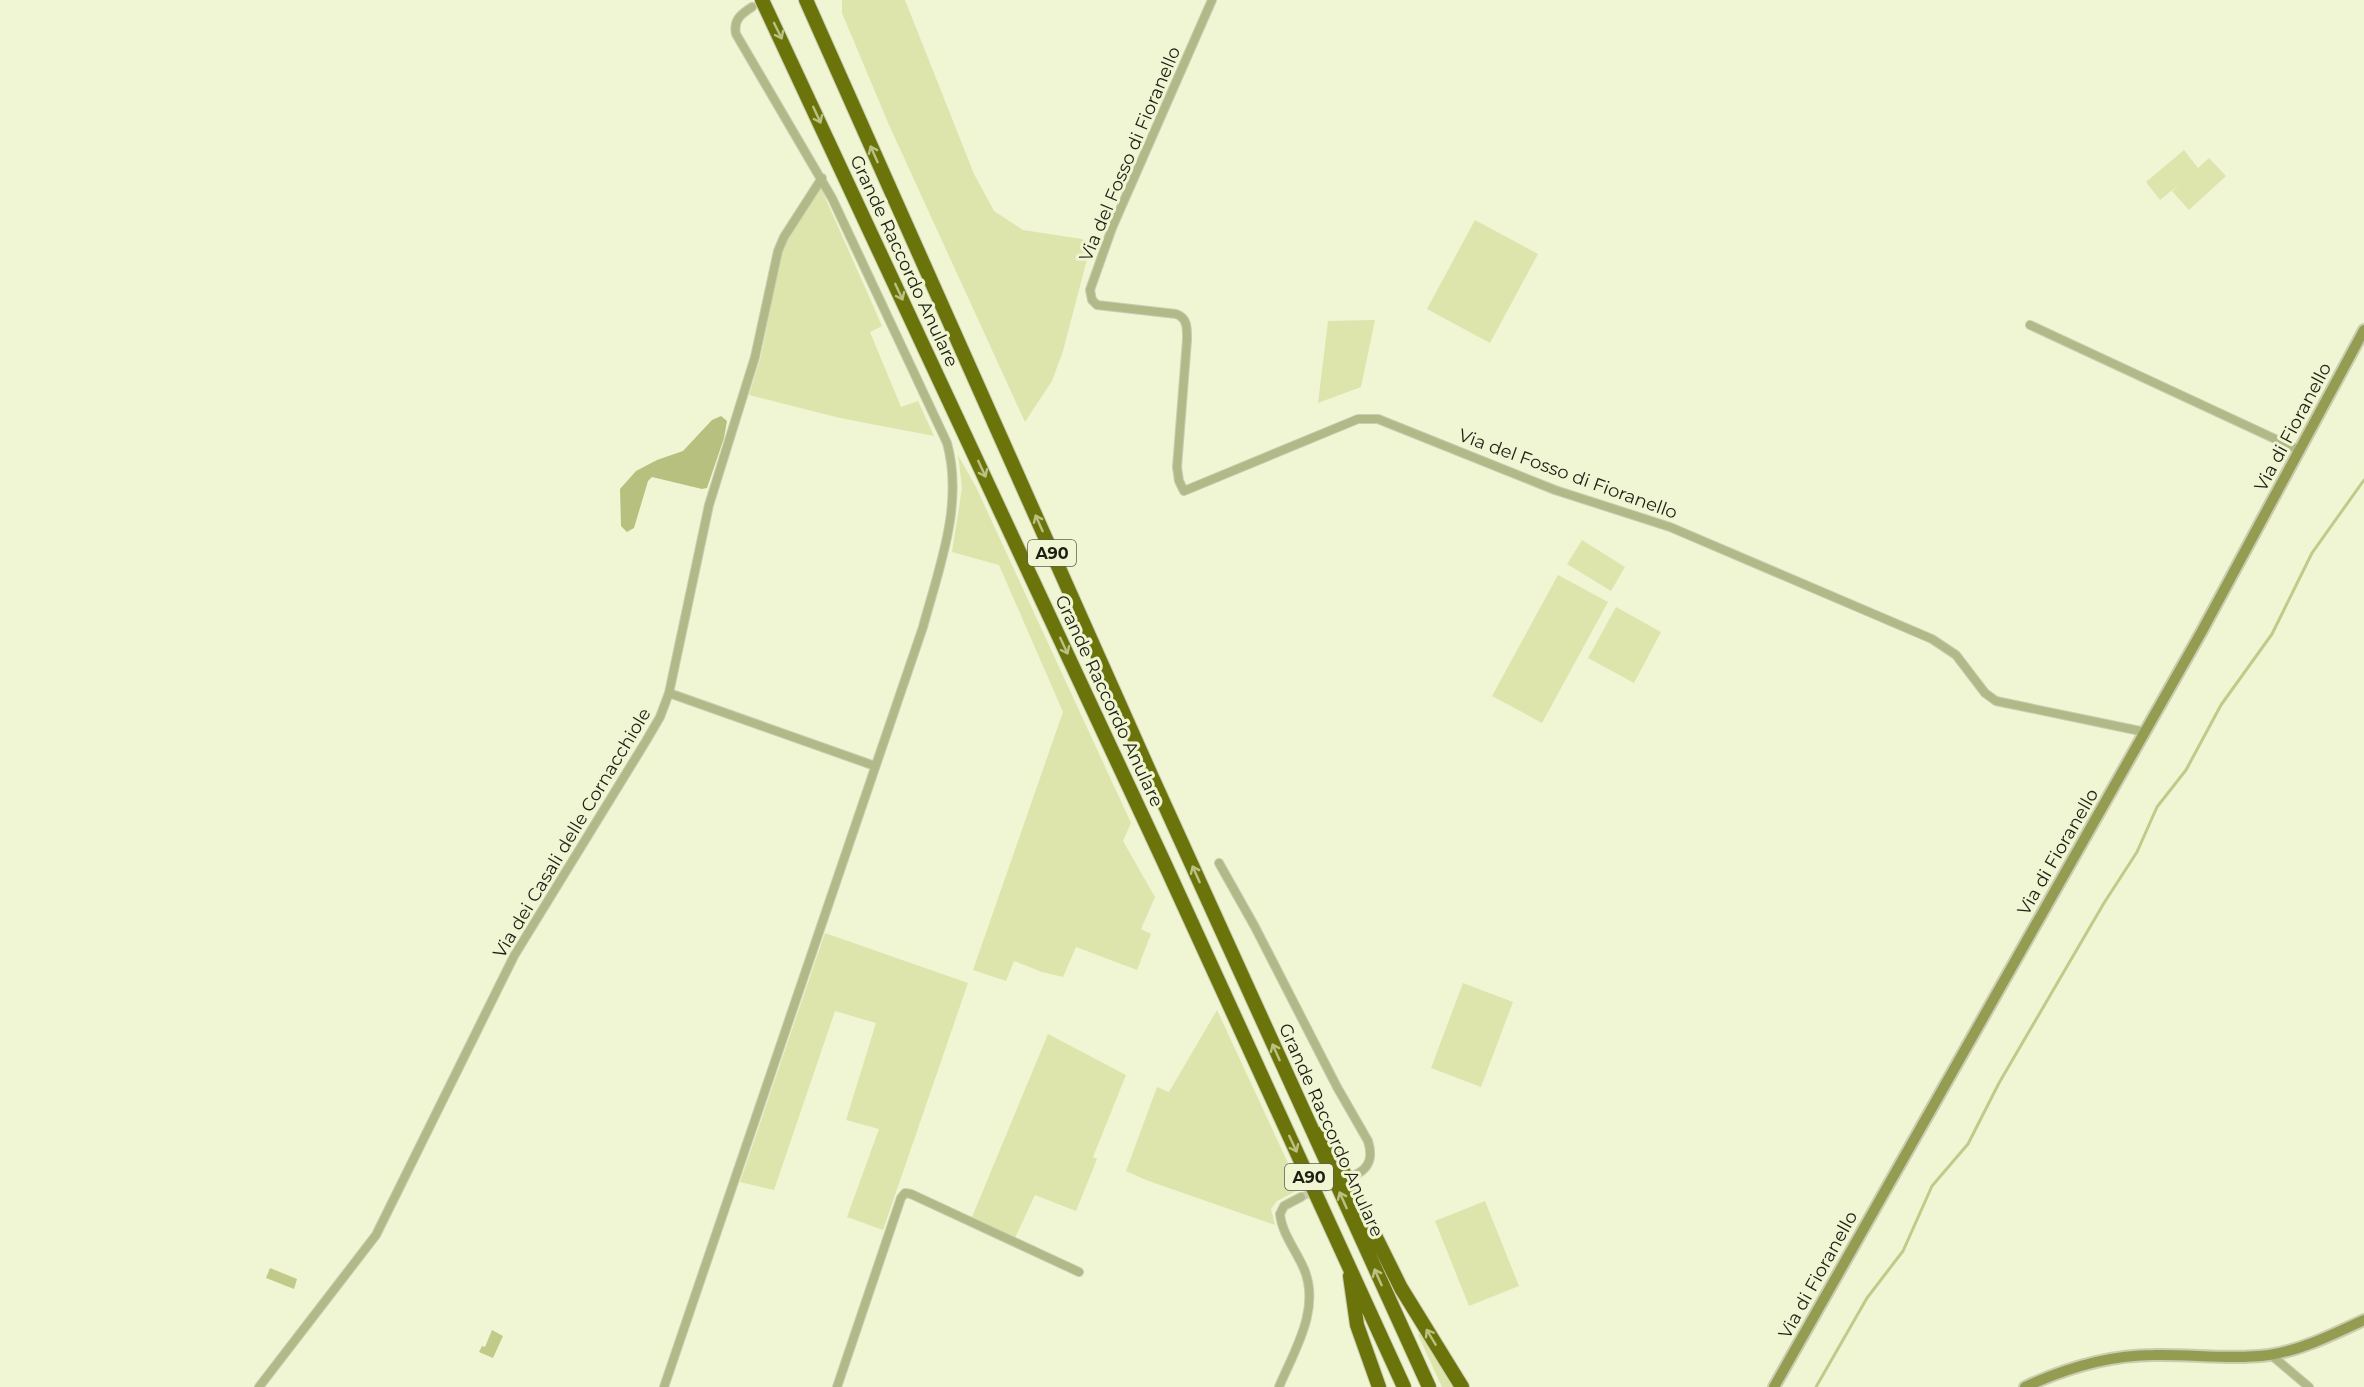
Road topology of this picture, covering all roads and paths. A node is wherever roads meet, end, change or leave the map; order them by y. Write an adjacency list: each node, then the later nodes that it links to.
1 (806, 0): 12 (highway, Grande Raccordo Anulare / A90, one-way to 1)
2 (1212, 0): 9 (street, Via del Fosso di Fioranello)
3 (757, 4): 4 (street); 15 (highway, Grande Raccordo Anulare / A90, one-way to 15)
4 (822, 178): 8 (street, Via dei Casali delle Cornacchiole); 10 (street)
5 (2030, 325): 7 (street)
6 (2364, 330): 7 (street, Via di Fioranello)
7 (2299, 450): 9 (street, Via di Fioranello)
8 (669, 693): 10 (street); 19 (street, Via dei Casali delle Cornacchiole)
9 (2145, 732): 27 (street, Via di Fioranello)
10 (875, 766): 20 (street)
11 (1219, 863): 13 (street)
12 (1300, 1105): 25 (highway, Grande Raccordo Anulare / A90, one-way to 12); 26 (highway, one-way to 12)
13 (1355, 1175)
14 (1302, 1197): 22 (street)
15 (1348, 1263): 23 (highway); 24 (highway, Grande Raccordo Anulare / A90)
16 (1079, 1272): 21 (street)
17 (2364, 1320): 18 (street)
18 (2271, 1354): 28 (street); 29 (street)
19 (259, 1387)
20 (664, 1387)
21 (837, 1387)
22 (1279, 1387)
23 (1379, 1387)
24 (1404, 1387)
25 (1428, 1387)
26 (1462, 1387)
27 (1774, 1387)
28 (2025, 1387)
29 (2309, 1387)

